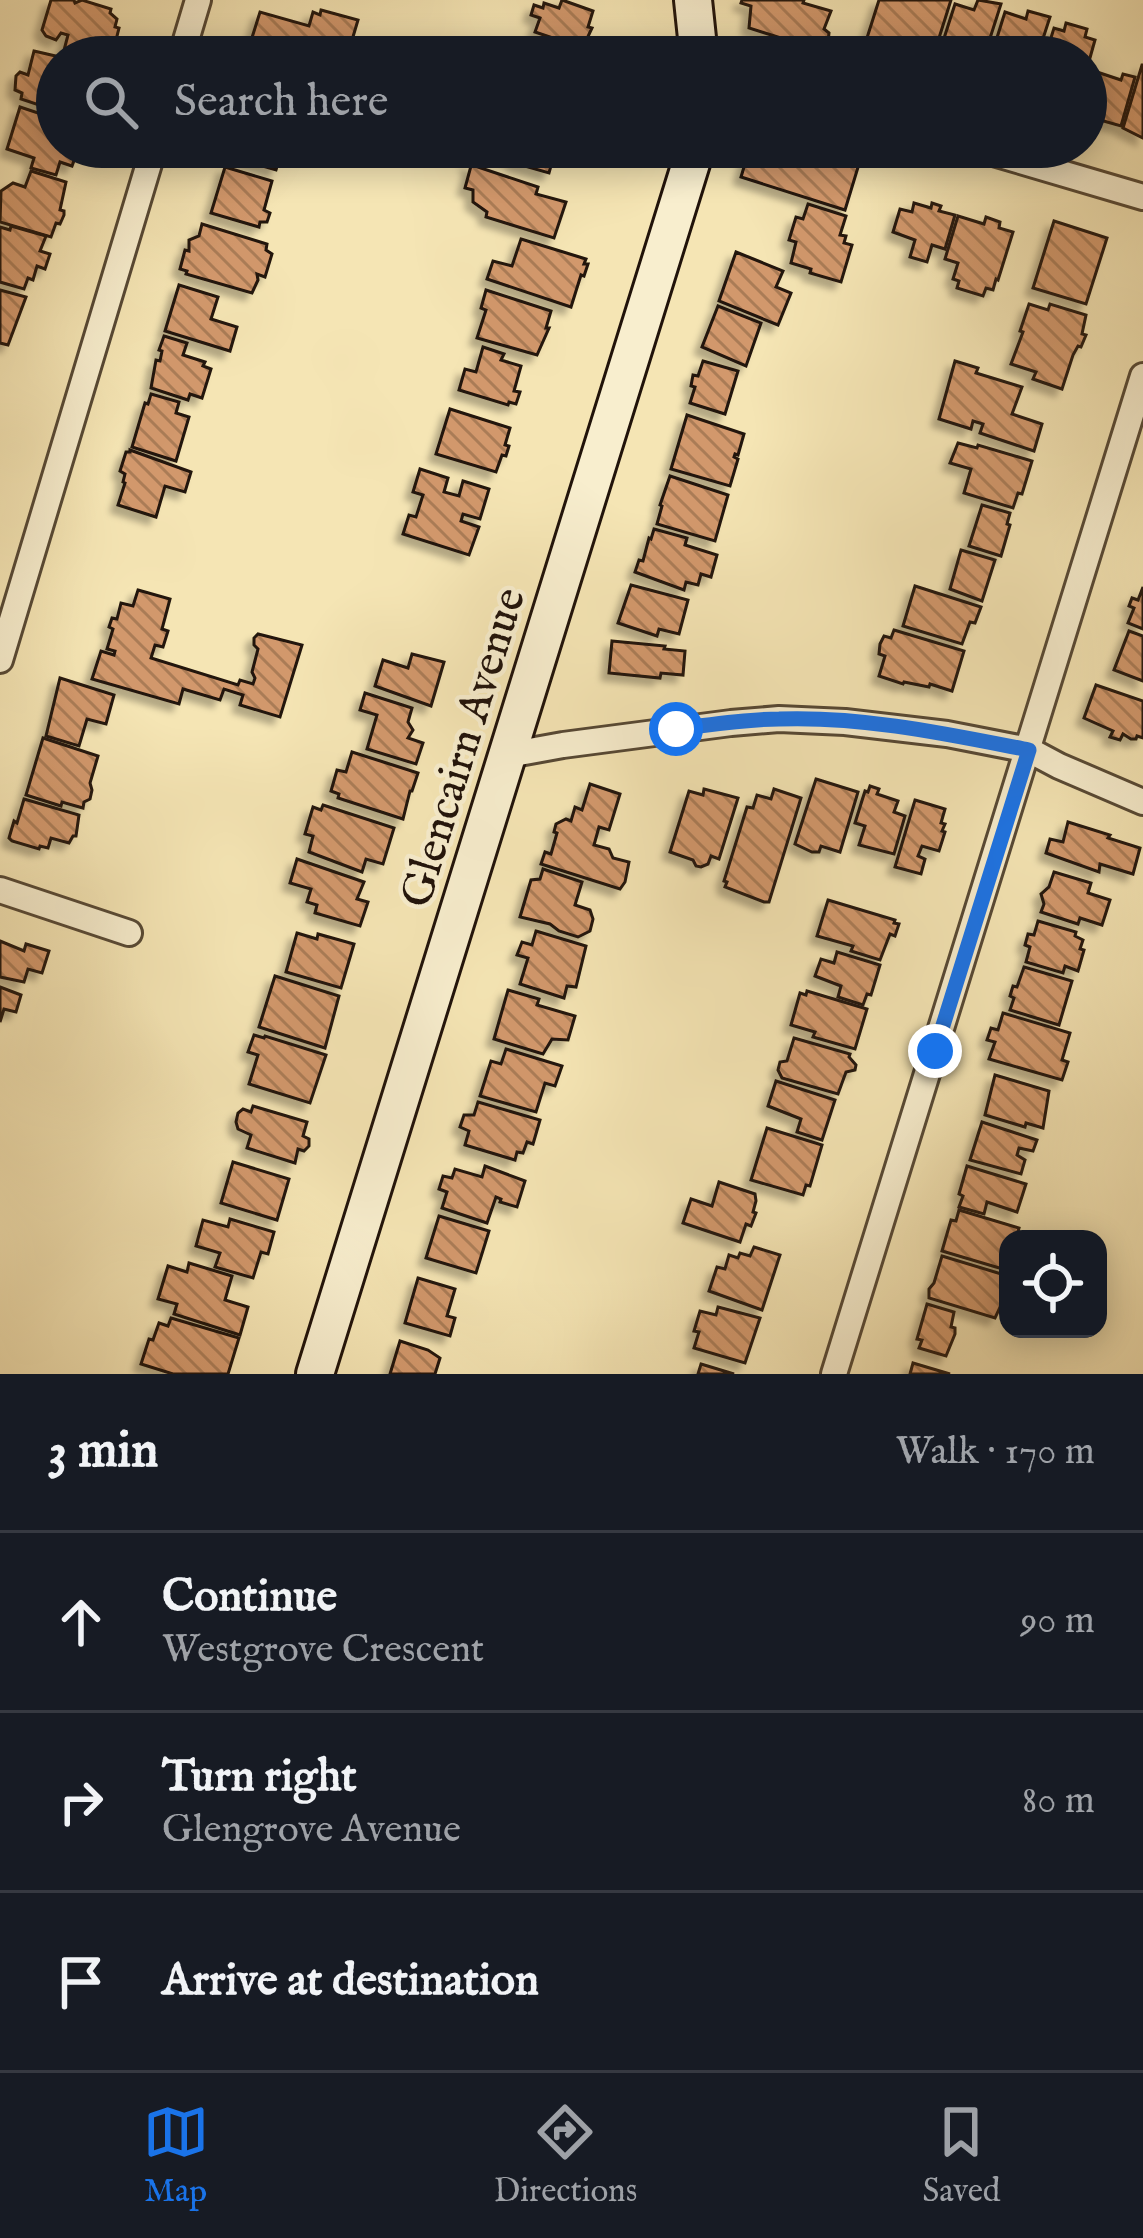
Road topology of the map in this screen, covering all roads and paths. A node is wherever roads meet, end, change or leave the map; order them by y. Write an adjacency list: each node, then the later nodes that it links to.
1 (198, 0): 3 (street)
2 (693, 0): 4 (street)
3 (187, 36)
4 (697, 36)
5 (148, 168): 10 (street)
6 (690, 168): 12 (street, Glencairn Avenue)
7 (1044, 168): 8 (street)
8 (1143, 197)
9 (1143, 376): 11 (street)
10 (0, 660)
11 (1029, 750): 12 (street); 13 (street); 17 (street)
12 (508, 755): 16 (street, Glencairn Avenue)
13 (1143, 802)
14 (0, 890): 15 (street)
15 (129, 933)
16 (315, 1374)
17 (834, 1374)

